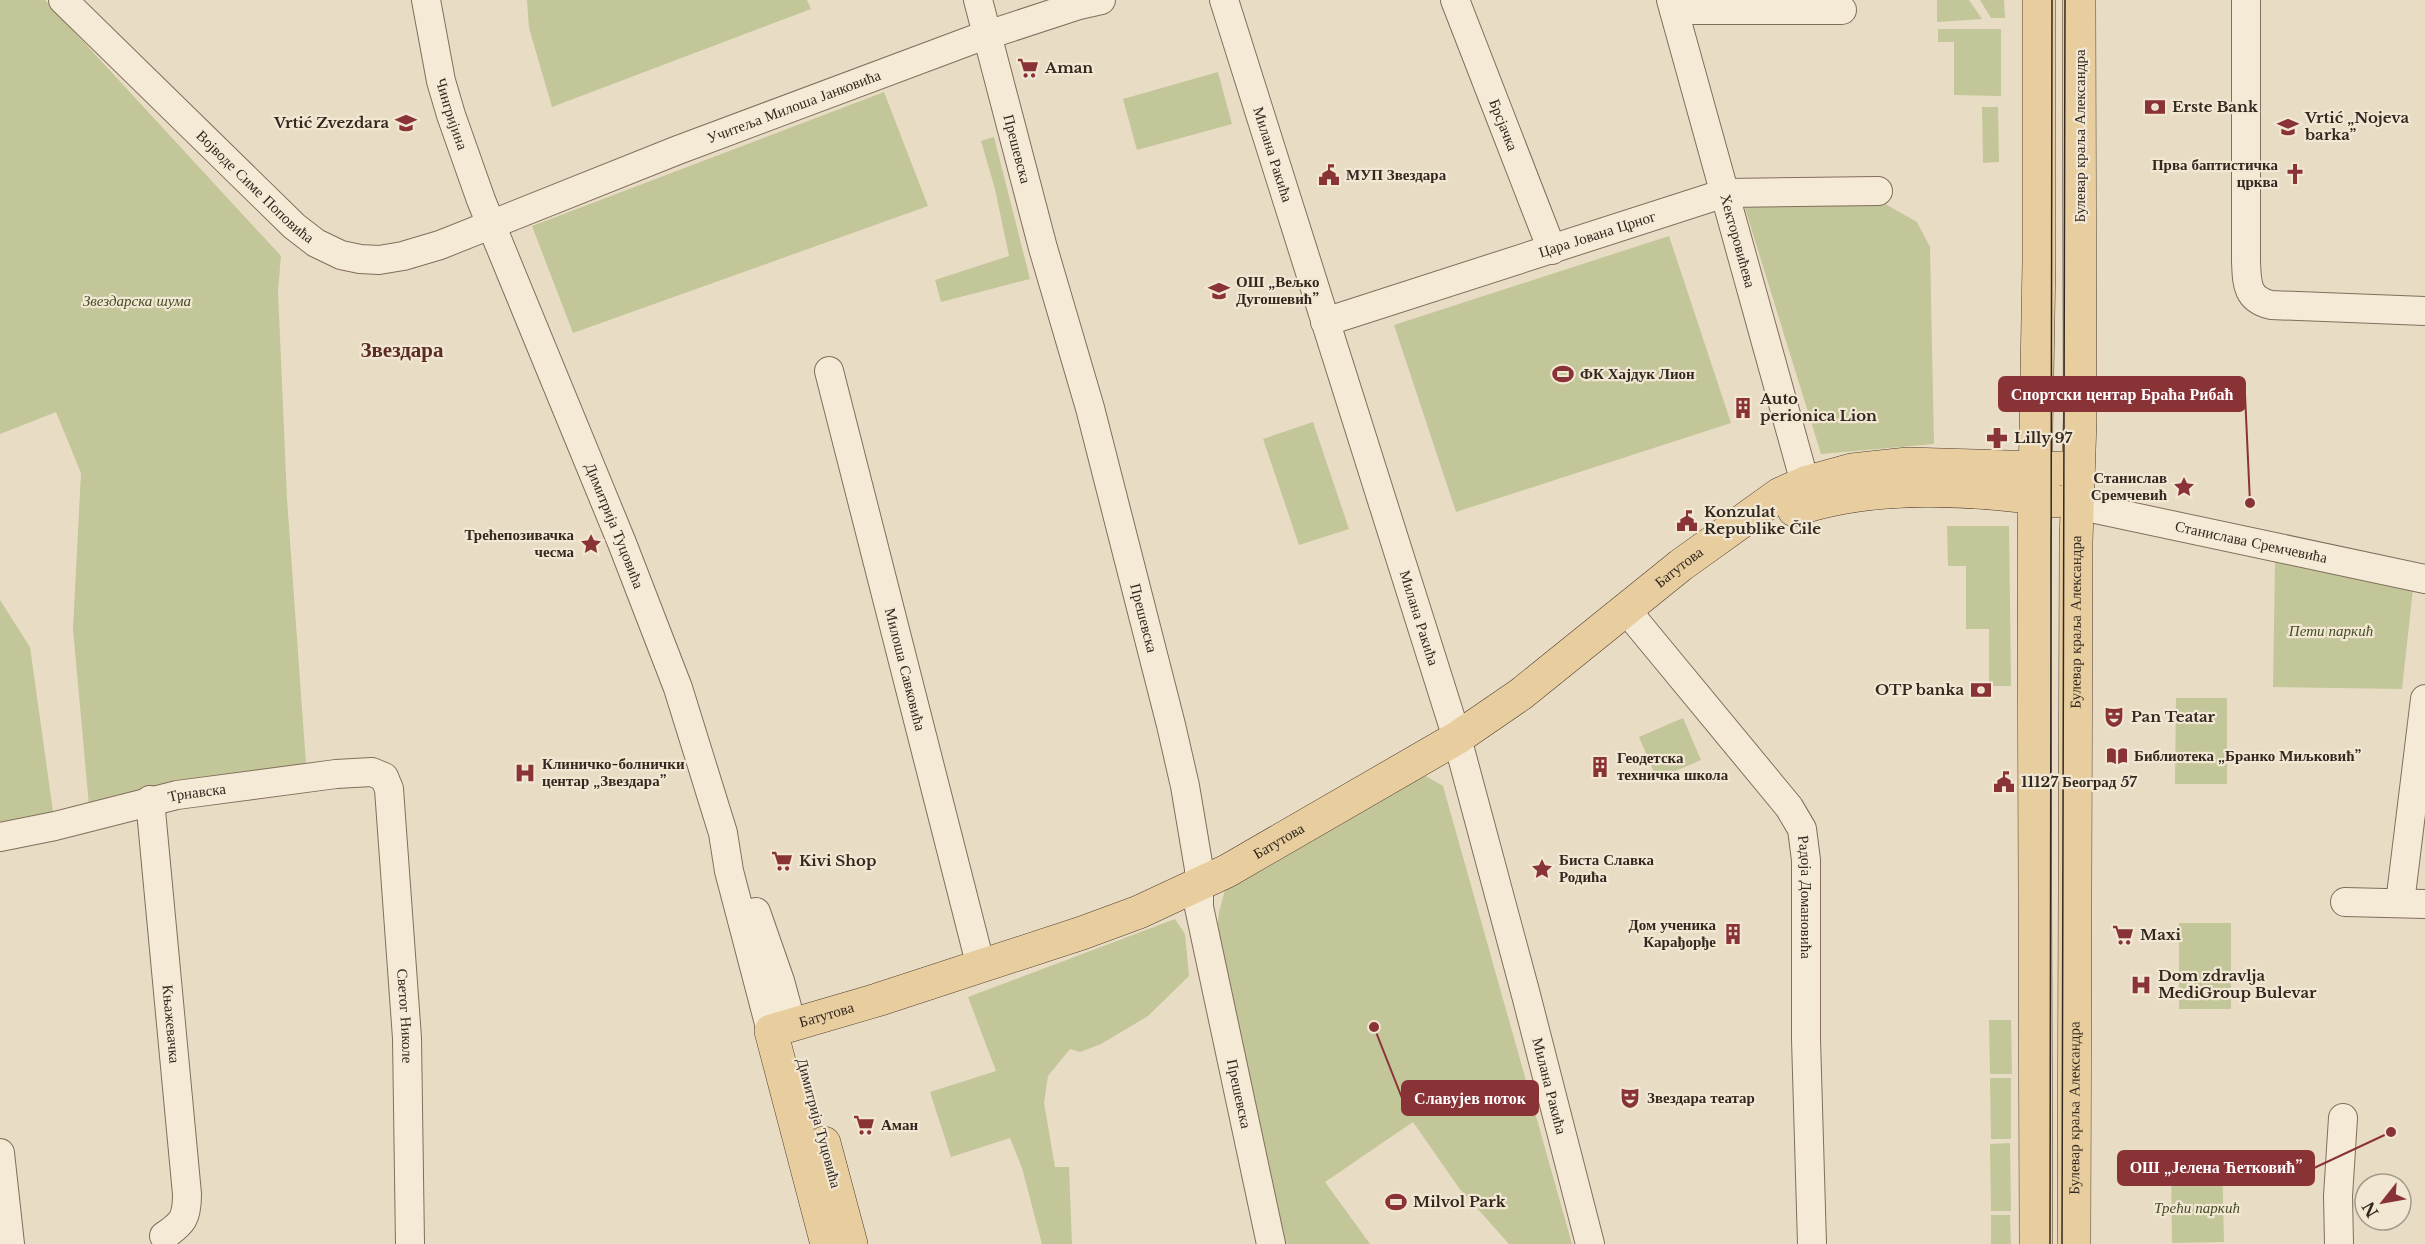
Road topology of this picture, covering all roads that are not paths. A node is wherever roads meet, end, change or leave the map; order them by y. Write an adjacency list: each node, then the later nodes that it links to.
1 (426, 0): 15 (street, Чингријина)
2 (978, 0): 12 (street, Прешевска)
3 (1101, 0): 12 (street, Учитеља Милоша Јанковића)
4 (1224, 0): 18 (street, Милана Ракића)
5 (1455, 0): 16 (street, Брсјачка)
6 (2039, 0): 22 (main road)
7 (2079, 0): 20 (main road, Булевар краља Александра)
8 (2246, 0): 17 (street)
9 (73, 4): 15 (street, Војводе Симе Поповића)
10 (1672, 5): 11 (street); 14 (street, Хекторовићева)
11 (1842, 10)
12 (987, 35): 15 (street, Учитеља Милоша Јанковића); 33 (street, Прешевска)
13 (1878, 191): 14 (street, Цара Јована Црног)
14 (1725, 193): 16 (street, Цара Јована Црног); 21 (street, Хекторовићева)
15 (491, 224): 37 (street, Димитрија Туцовића)
16 (1552, 250): 18 (street, Цара Јована Црног)
17 (2425, 311)
18 (1325, 322): 29 (street, Милана Ракића)
19 (829, 371): 36 (street, Милоша Савковића)
20 (2078, 469): 22 (main road, Батутова); 23 (main road, Булевар краља Александра)
21 (1805, 483): 22 (main road, Батутова); 24 (main road, Батутова)
22 (2035, 483): 23 (main road, Батутова); 24 (main road, Батутова); 48 (main road)
23 (2077, 505): 25 (street, Станислава Сремчевића); 49 (main road, Булевар краља Александра)
24 (1725, 536): 26 (main road, Батутова)
25 (2424, 570)
26 (1628, 609): 29 (main road, Батутова); 47 (street, Радоја Домановића)
27 (2425, 699): 28 (street)
28 (2423, 734): 35 (street)
29 (1457, 738): 33 (main road, Батутова); 46 (street, Милана Ракића)
30 (389, 789): 31 (street, Трнавска); 42 (street, Светог Николе)
31 (150, 800): 32 (street, Трнавска); 40 (street, Књажевачка)
32 (0, 837)
33 (1198, 886): 36 (main road, Батутова); 45 (street, Прешевска)
34 (2345, 902): 35 (street)
35 (2412, 904)
36 (981, 967): 37 (main road, Батутова)
37 (782, 1028): 43 (main road, Димитрија Туцовића); 44 (main road, Димитрија Туцовића)
38 (2343, 1118): 50 (street)
39 (0, 1153): 41 (street)
40 (164, 1236)
41 (10, 1244)
42 (410, 1244)
43 (827, 1244)
44 (851, 1244)
45 (1270, 1244)
46 (1590, 1244)
47 (1812, 1244)
48 (2036, 1244)
49 (2074, 1244)
50 (2339, 1244)

